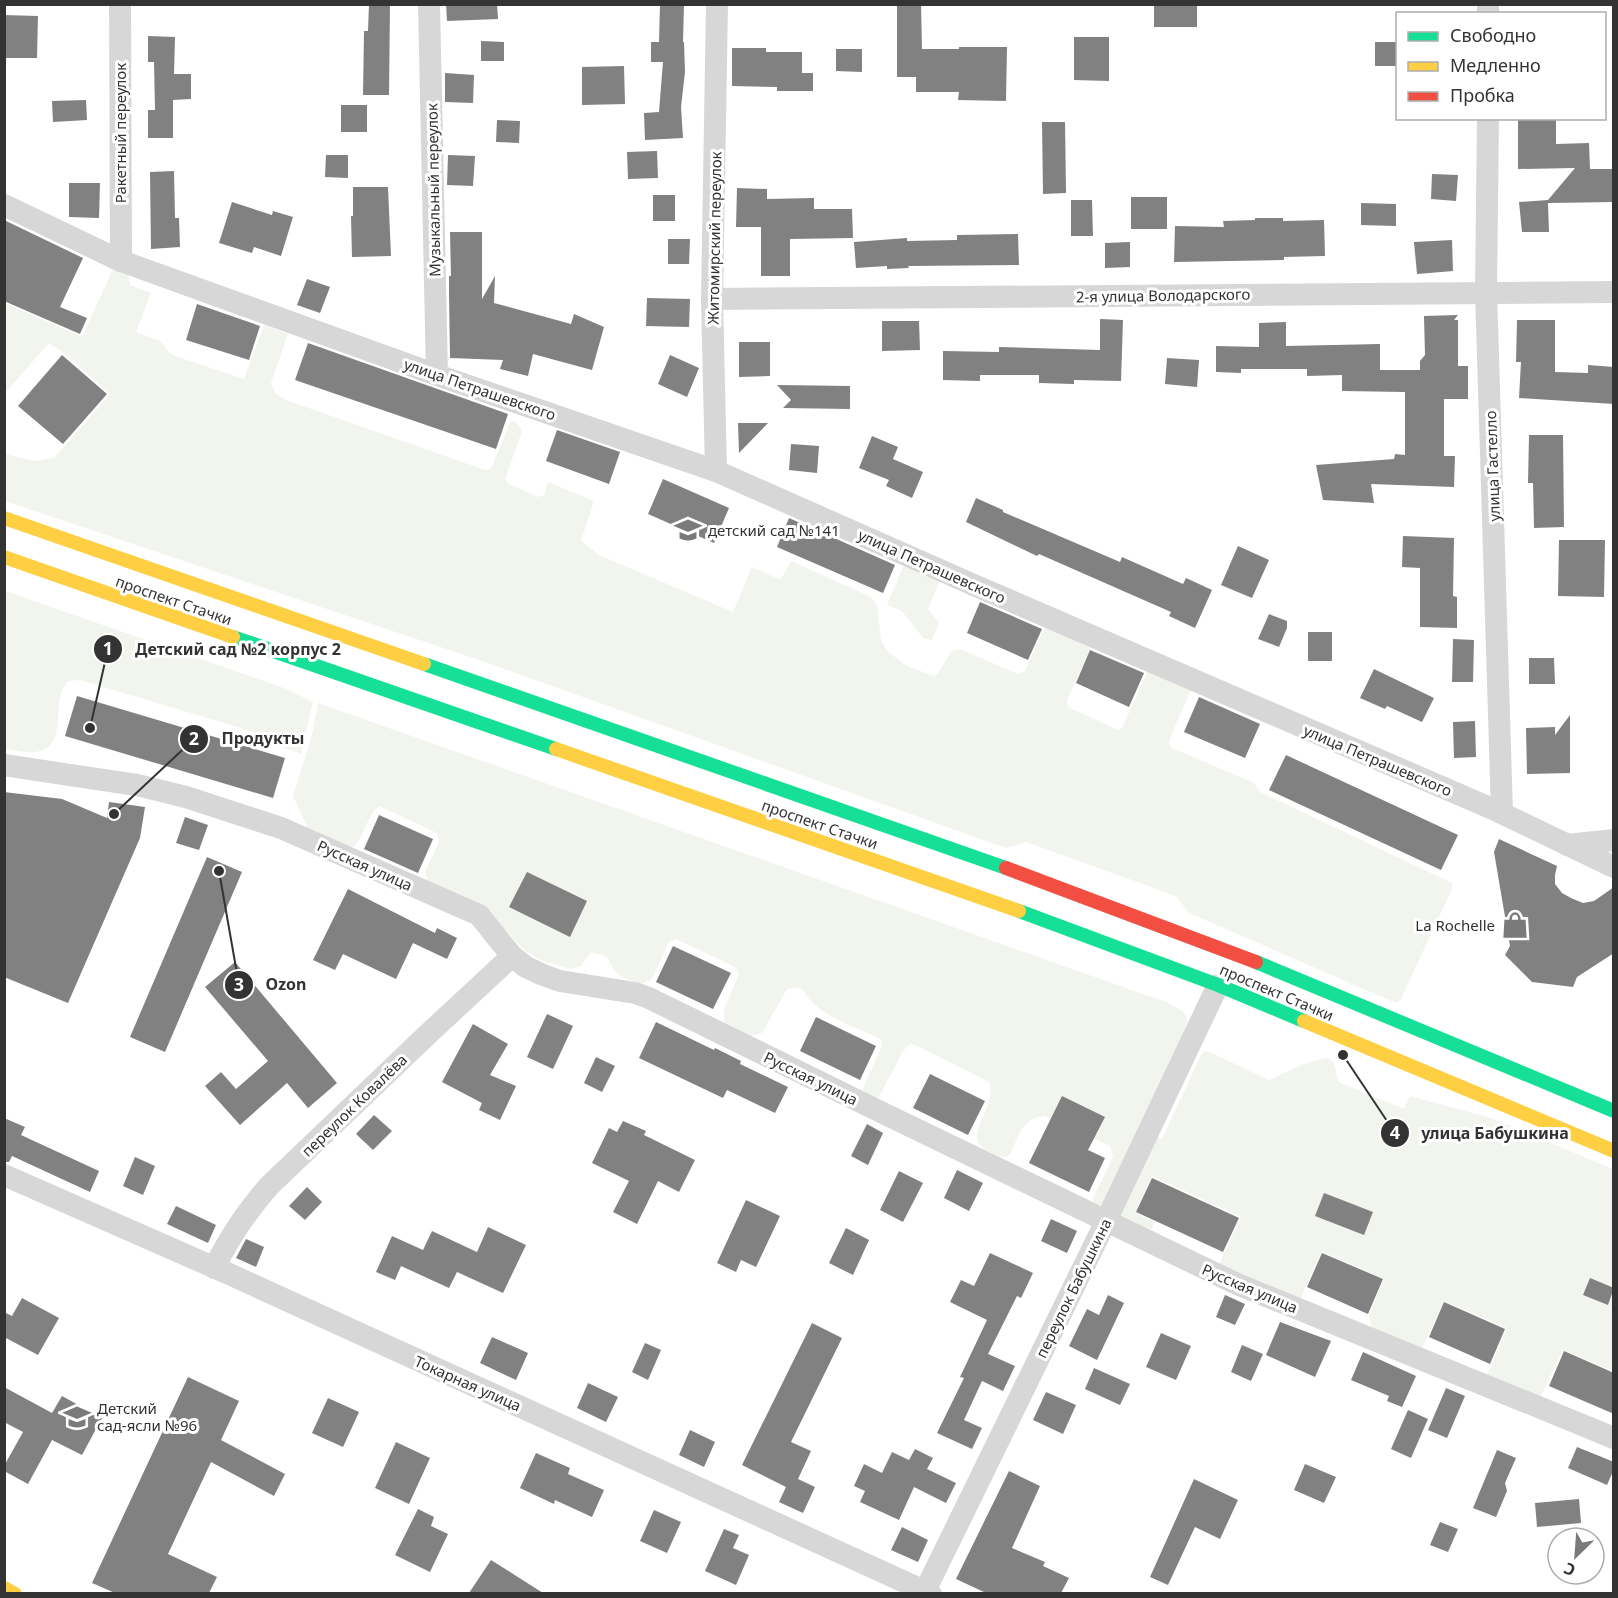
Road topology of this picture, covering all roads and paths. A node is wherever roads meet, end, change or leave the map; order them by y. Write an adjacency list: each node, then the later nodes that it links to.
1 (120, 4): 6 (street, Ракетный переулок)
2 (429, 4): 10 (street, Музыкальный переулок)
3 (717, 4): 9 (street, Житомирский переулок)
4 (1488, 120): 7 (street, улица Гастелло)
5 (4, 205): 6 (street, улица Петрашевского)
6 (121, 261): 10 (street, улица Петрашевского)
7 (1486, 291): 8 (street, 2-я улица Володарского); 9 (street, 2-я улица Володарского); 15 (street, улица Гастелло)
8 (1614, 291)
9 (712, 299): 11 (street, Житомирский переулок)
10 (436, 375): 11 (street, улица Петрашевского)
11 (716, 471): 15 (street, улица Петрашевского)
12 (4, 518): 21 (main road, проспект Стачки)
13 (4, 557): 20 (main road, проспект Стачки)
14 (4, 765): 19 (street, Русская улица)
15 (1502, 813): 17 (street, улица Петрашевского)
16 (1614, 840): 17 (street)
17 (1566, 845): 18 (street, улица Петрашевского)
18 (1614, 867)
19 (512, 956): 24 (street, Русская улица); 25 (street, переулок Ковалёва)
20 (1218, 985): 22 (main road, проспект Стачки); 24 (street, переулок Бабушкина)
21 (1614, 1111)
22 (1614, 1151)
23 (4, 1174): 25 (street, Токарная улица)
24 (1106, 1221): 26 (street, Русская улица); 29 (street, переулок Бабушкина)
25 (214, 1268): 27 (street, Токарная улица)
26 (1614, 1438)
27 (890, 1585): 29 (street, Токарная улица)
28 (4, 1588): 30 (main road)
29 (928, 1592)
30 (15, 1593)

